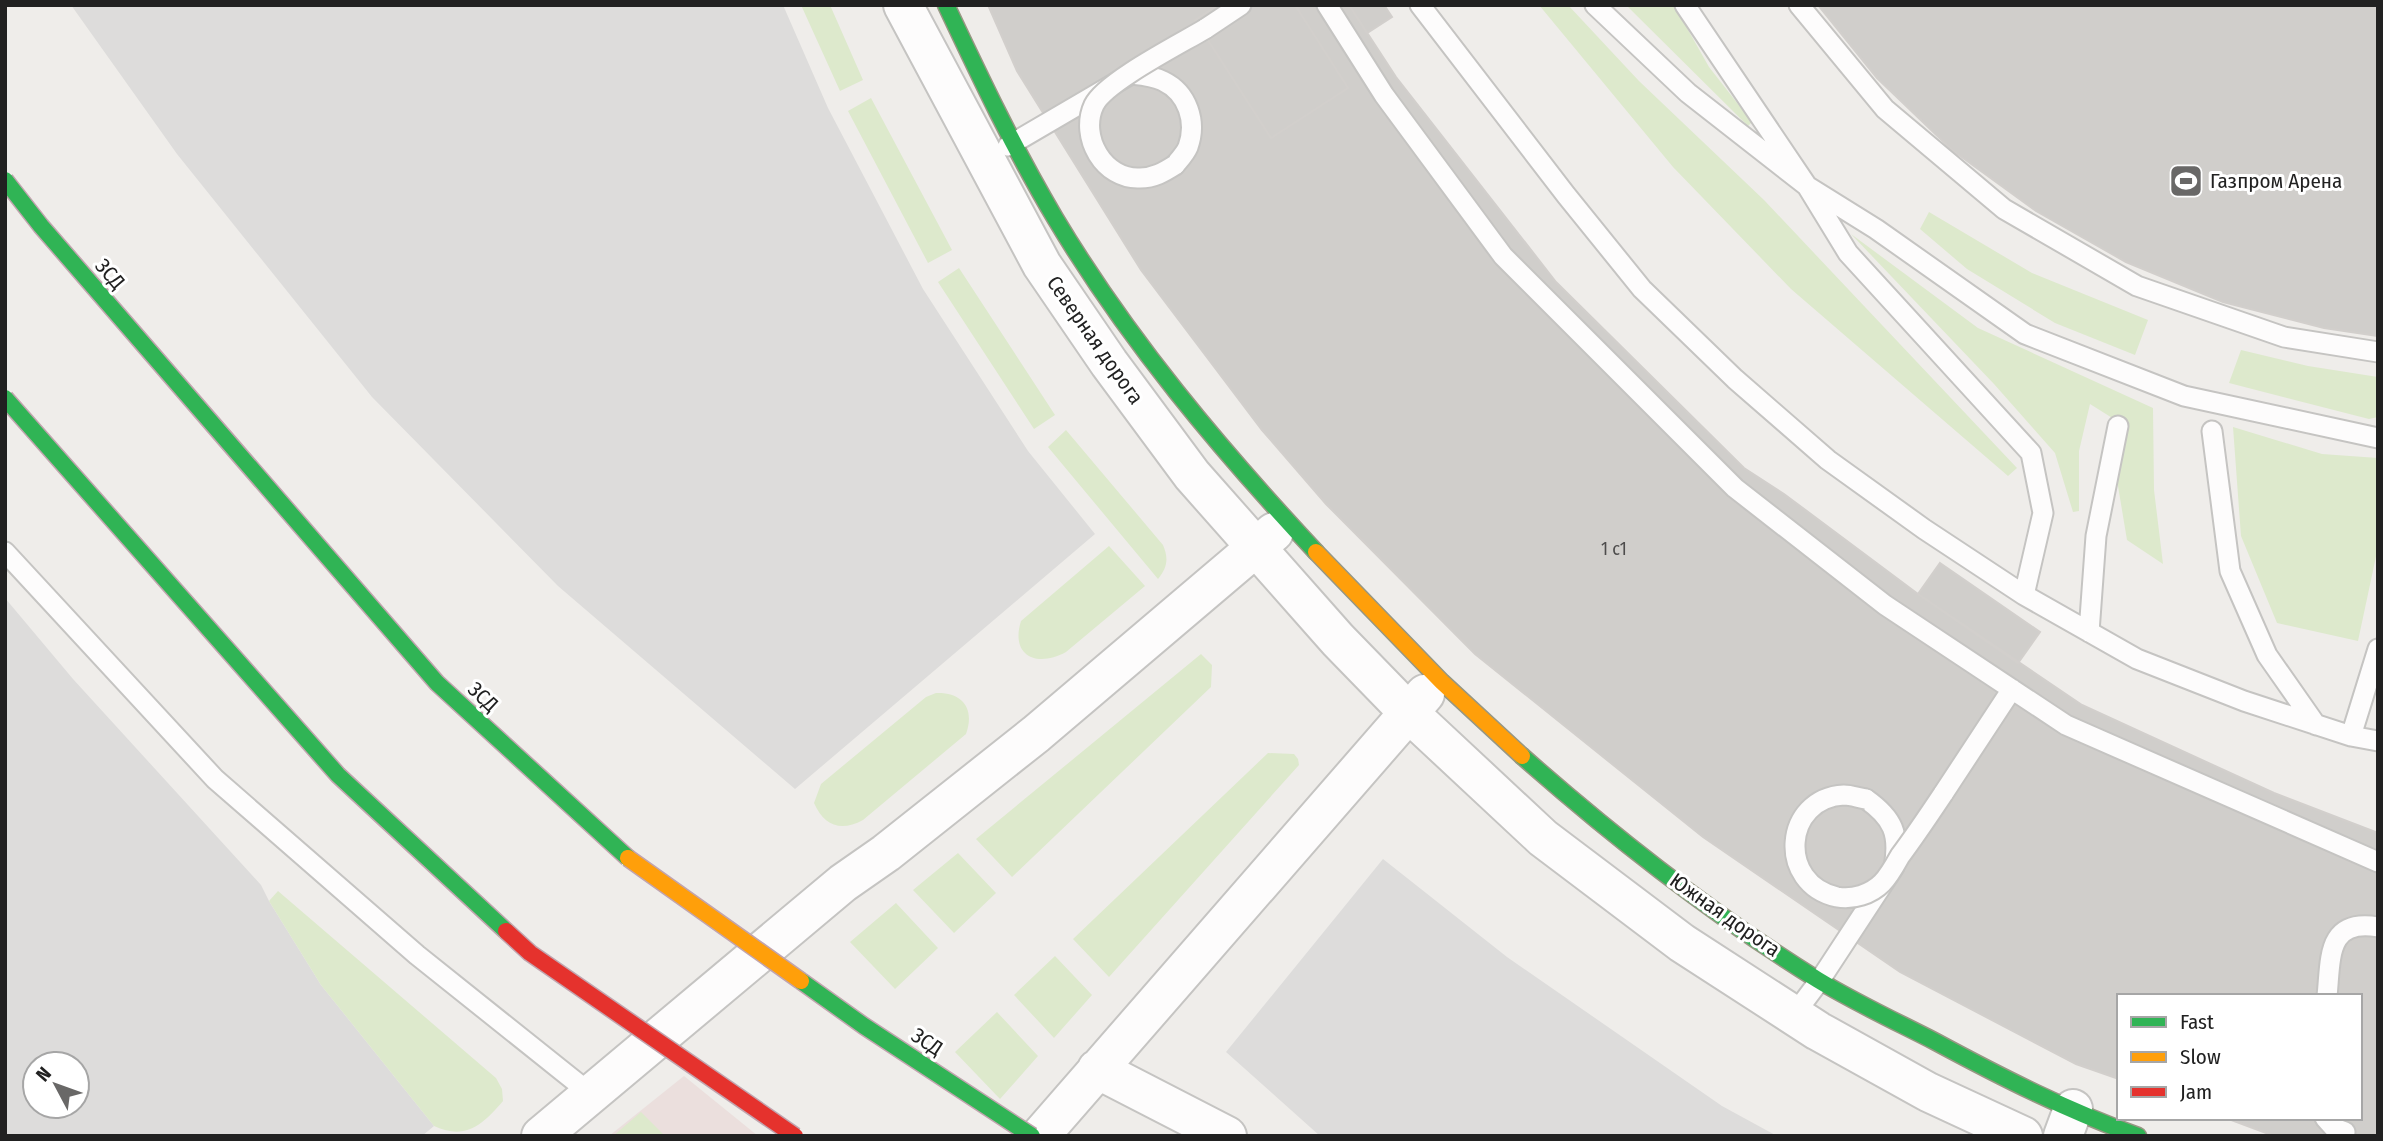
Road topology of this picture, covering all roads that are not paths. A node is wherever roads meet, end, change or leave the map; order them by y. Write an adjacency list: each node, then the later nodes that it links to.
1 (903, 5): 9 (street, Северная дорога)
2 (946, 5): 9 (main road, Северная дорога)
3 (1241, 5): 9 (lane, bridge)
4 (1327, 5): 25 (lane)
5 (1420, 5): 20 (lane)
6 (1595, 5): 11 (lane)
7 (1685, 5): 11 (lane)
8 (1799, 5): 12 (lane)
9 (999, 153): 17 (main road, Северная дорога); 18 (street, Северная дорога)
10 (5, 180): 42 (main road, ЗСД, bridge)
11 (1807, 186): 16 (lane); 20 (lane)
12 (2378, 352)
13 (5, 397): 41 (main road, bridge)
14 (2118, 426): 22 (lane)
15 (2212, 431): 27 (lane)
16 (2378, 438)
17 (1286, 521): 18 (street); 21 (main road, Северная дорога)
18 (1256, 550): 26 (street, Северная дорога); 36 (street)
19 (5, 552): 36 (lane)
20 (2024, 595): 22 (lane)
21 (1370, 610): 24 (main road, Южная дорога)
22 (2089, 632): 27 (lane)
23 (2378, 649): 28 (lane)
24 (1437, 679): 26 (street); 32 (main road, Южная дорога)
25 (2012, 689): 30 (lane); 32 (lane, bridge)
26 (1409, 713): 34 (street); 35 (street)
27 (2316, 725): 28 (lane)
28 (2351, 736): 29 (lane)
29 (2378, 741)
30 (2378, 862)
31 (2373, 926): 33 (lane)
32 (1820, 980): 34 (lane); 38 (main road, Южная дорога)
33 (2327, 994)
34 (1793, 1016): 45 (street)
35 (1097, 1069): 43 (street); 44 (street)
36 (591, 1094): 40 (street)
37 (2327, 1120): 39 (lane)
38 (2068, 1122): 46 (main road, Южная дорога)
39 (2344, 1132)
40 (541, 1136)
41 (795, 1136)
42 (1032, 1136)
43 (1040, 1136)
44 (1227, 1136)
45 (2023, 1136)
46 (2138, 1136)

